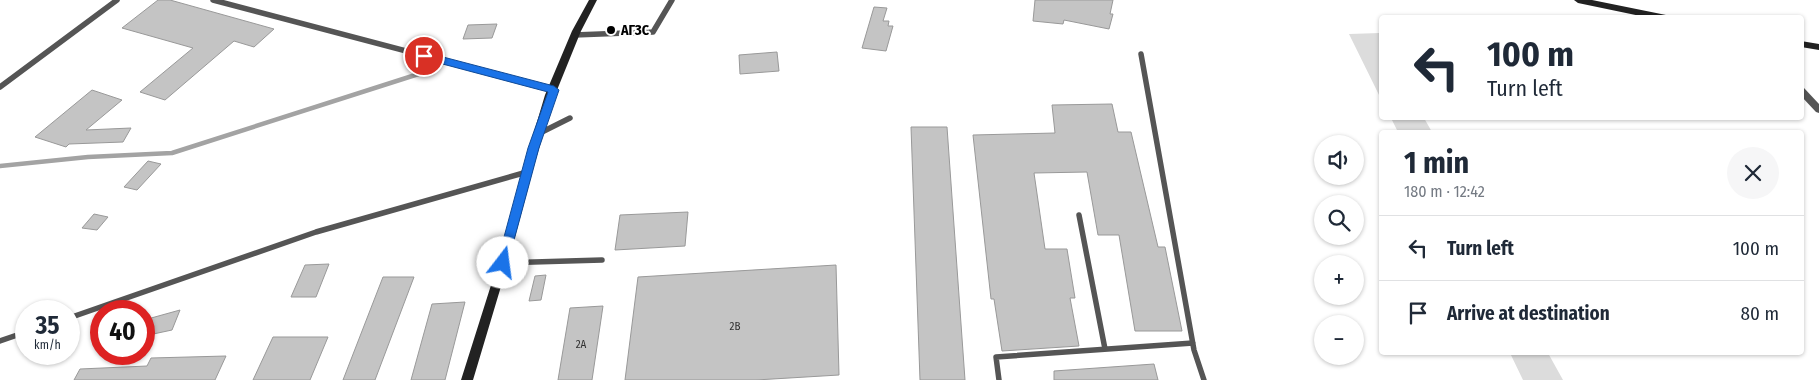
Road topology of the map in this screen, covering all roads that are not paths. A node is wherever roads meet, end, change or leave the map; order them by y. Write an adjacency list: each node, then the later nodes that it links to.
1 (117, 0): 11 (lane)
2 (213, 0): 13 (lane)
3 (592, 0): 7 (street)
4 (672, 0): 7 (lane)
5 (1578, 0): 6 (street)
6 (1651, 15)
7 (574, 35): 13 (street)
8 (1804, 44): 9 (street)
9 (1819, 47)
10 (1141, 54): 25 (lane)
11 (2, 85): 12 (lane)
12 (12, 87)
13 (554, 90): 17 (street)
14 (1804, 93): 15 (street)
15 (1819, 110)
16 (570, 118): 17 (lane)
17 (538, 134): 18 (street)
18 (527, 172): 21 (street); 22 (lane)
19 (1079, 215): 26 (lane)
20 (602, 260): 21 (lane)
21 (503, 263): 27 (street)
22 (80, 314)
23 (15, 336): 24 (lane)
24 (0, 341)
25 (1193, 343): 26 (lane); 29 (lane)
26 (1105, 349): 28 (lane)
27 (467, 380)
28 (999, 380)
29 (1204, 380)

